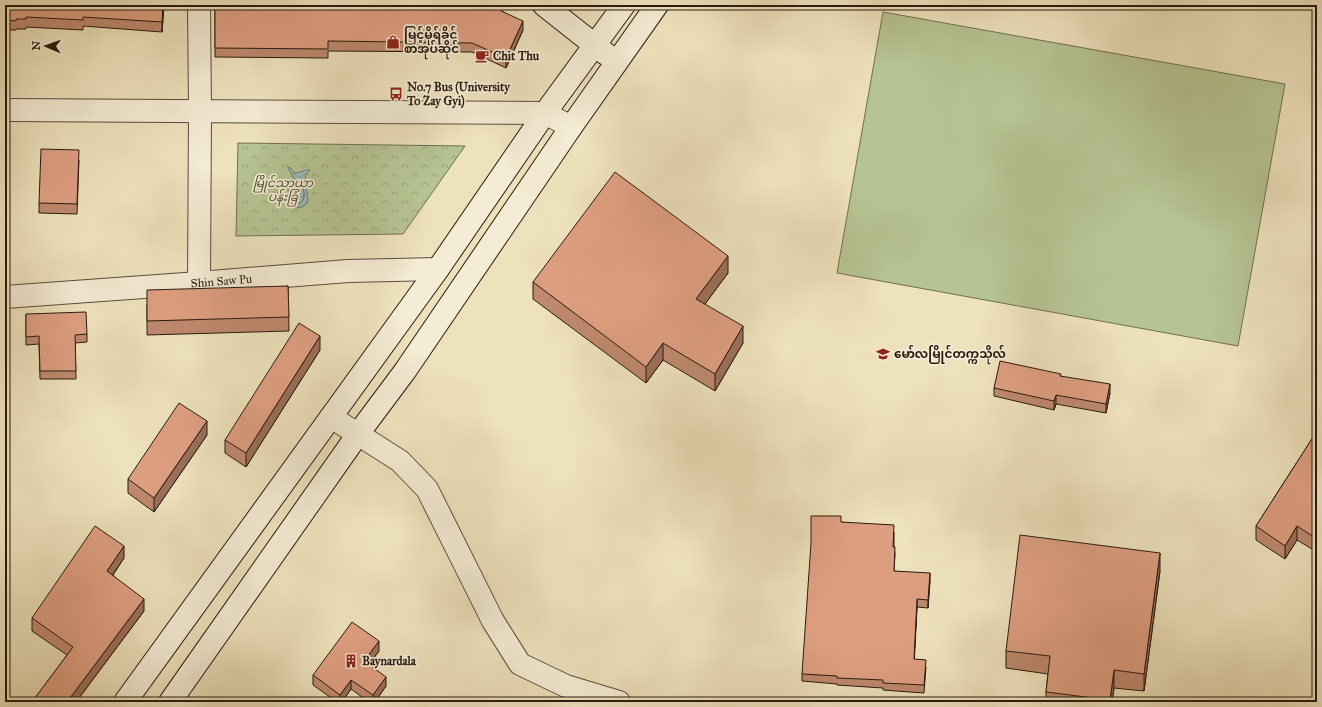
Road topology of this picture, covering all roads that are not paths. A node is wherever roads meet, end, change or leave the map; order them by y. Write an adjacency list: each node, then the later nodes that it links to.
1 (199, 5): 8 (main road)
2 (544, 5): 5 (main road)
3 (624, 5): 5 (main road)
4 (657, 5): 6 (main road)
5 (595, 46): 6 (main road); 9 (main road)
6 (616, 62): 10 (main road)
7 (5, 110): 8 (main road)
8 (200, 111): 9 (main road); 12 (main road)
9 (545, 113): 10 (main road); 11 (main road)
10 (571, 127): 15 (main road)
11 (438, 269): 12 (main road, Shin Saw Pu); 14 (main road)
12 (199, 283): 13 (main road, Shin Saw Pu)
13 (5, 297)
14 (331, 417): 15 (main road); 16 (main road)
15 (358, 434): 17 (main road); 18 (main road)
16 (125, 702)
17 (170, 702)
18 (618, 702)

